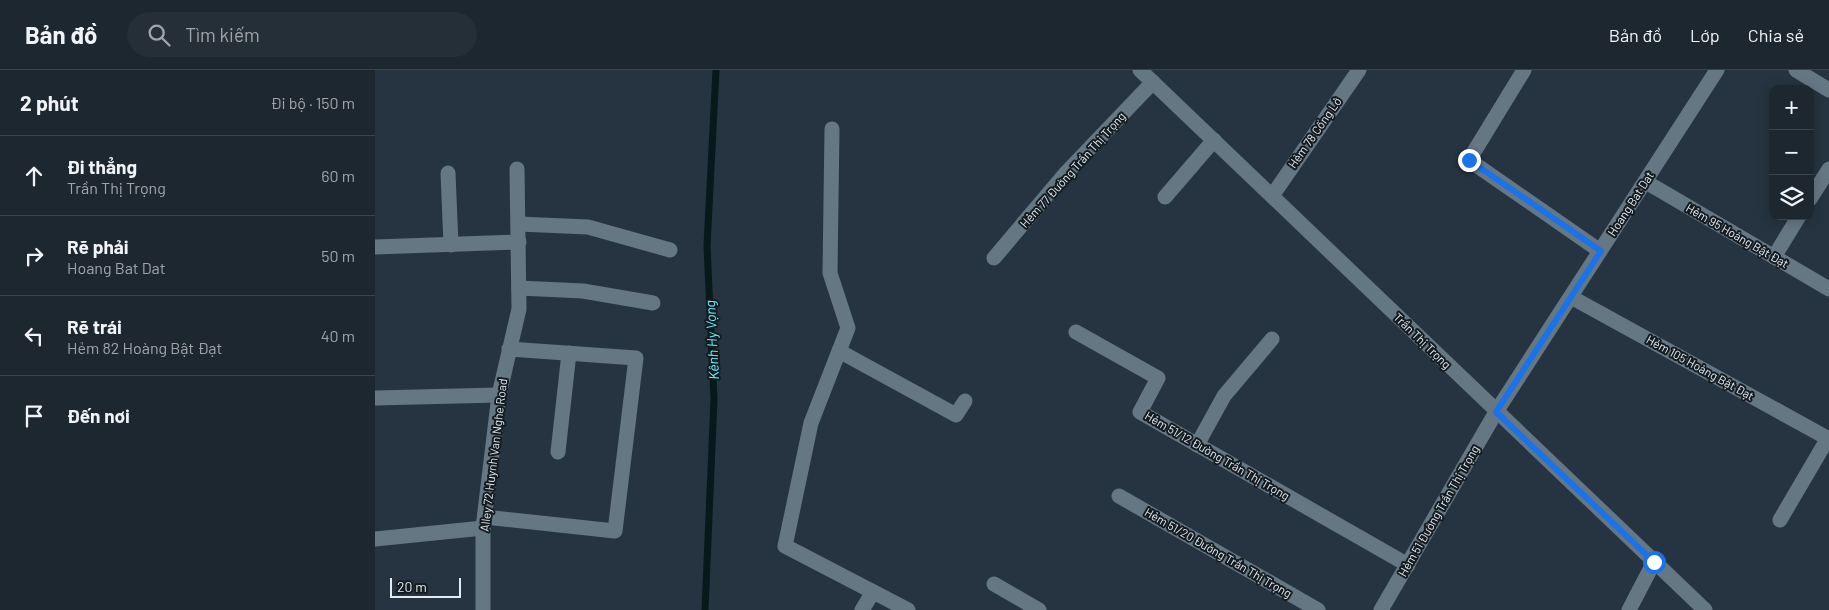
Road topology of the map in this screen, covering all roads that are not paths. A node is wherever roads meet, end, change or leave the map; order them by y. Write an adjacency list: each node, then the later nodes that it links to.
1 (1140, 70): 6 (street, Trần Thị Trọng)
2 (1359, 70): 15 (street, Hẻm 78 Cống Lở)
3 (1524, 70): 23 (street)
4 (1717, 70): 13 (street, Hoang Bat Dat)
5 (1796, 70): 7 (street)
6 (1153, 82): 9 (street, Trần Thị Trọng); 25 (street, Hẻm 77 Đường Trần Thị Trọng)
7 (1829, 90)
8 (833, 129): 33 (street)
9 (1214, 140): 15 (street, Trần Thị Trọng); 16 (street)
10 (517, 169): 18 (street, Alley 72 Huynh Van Nghe Road)
11 (1829, 169): 14 (street)
12 (449, 172): 20 (street)
13 (1646, 182): 23 (street, Hoang Bat Dat); 24 (street, Hẻm 95 Hoàng Bật Đạt)
14 (1814, 193)
15 (1272, 196): 38 (street, Trần Thị Trọng)
16 (1165, 197)
17 (1797, 220): 24 (street)
18 (519, 224): 19 (street, Alley 72 Huynh Van Nghe Road); 22 (street)
19 (519, 242): 20 (street); 26 (street, Alley 72 Huynh Van Nghe Road)
20 (451, 245): 21 (street)
21 (375, 247)
22 (670, 250)
23 (1601, 251): 28 (street, Hoang Bat Dat)
24 (1774, 257): 27 (street, Hẻm 95 Hoàng Bật Đạt)
25 (994, 258)
26 (519, 288): 29 (street); 32 (street, Alley 72 Huynh Van Nghe Road)
27 (1829, 289)
28 (1571, 297): 38 (street, Hoang Bat Dat); 39 (street, Hẻm 105 Hoàng Bật Đạt)
29 (653, 303)
30 (1076, 332): 40 (street, Hẻm 51/12 Đường Trần Thị Trọng)
31 (1272, 339): 40 (street)
32 (509, 349): 34 (street); 35 (street, Alley 72 Huynh Van Nghe Road)
33 (839, 351): 37 (street); 49 (street)
34 (569, 353): 41 (street); 44 (street)
35 (499, 395): 36 (street); 44 (street, Alley 72 Huynh Van Nghe Road)
36 (375, 398)
37 (965, 401)
38 (1496, 412): 46 (street, Trần Thị Trọng); 47 (street, Hẻm 51 Đường Trần Thị Trọng)
39 (1829, 439): 43 (street)
40 (1197, 445): 47 (street, Hẻm 51/12 Đường Trần Thị Trọng)
41 (558, 452)
42 (1119, 496): 54 (street, Hẻm 51/20 Đường Trần Thị Trọng)
43 (1780, 520)
44 (484, 522): 45 (street); 50 (street, Alley 72 Huynh Van Nghe Road)
45 (375, 539)
46 (1654, 562): 56 (street); 57 (street, Trần Thị Trọng)
47 (1408, 565): 55 (street, Hẻm 51 Đường Trần Thị Trọng)
48 (994, 584): 53 (street)
49 (873, 592): 51 (street); 52 (street)
50 (483, 610)
51 (862, 610)
52 (908, 610)
53 (1039, 610)
54 (1318, 610)
55 (1381, 610)
56 (1629, 610)
57 (1705, 610)

